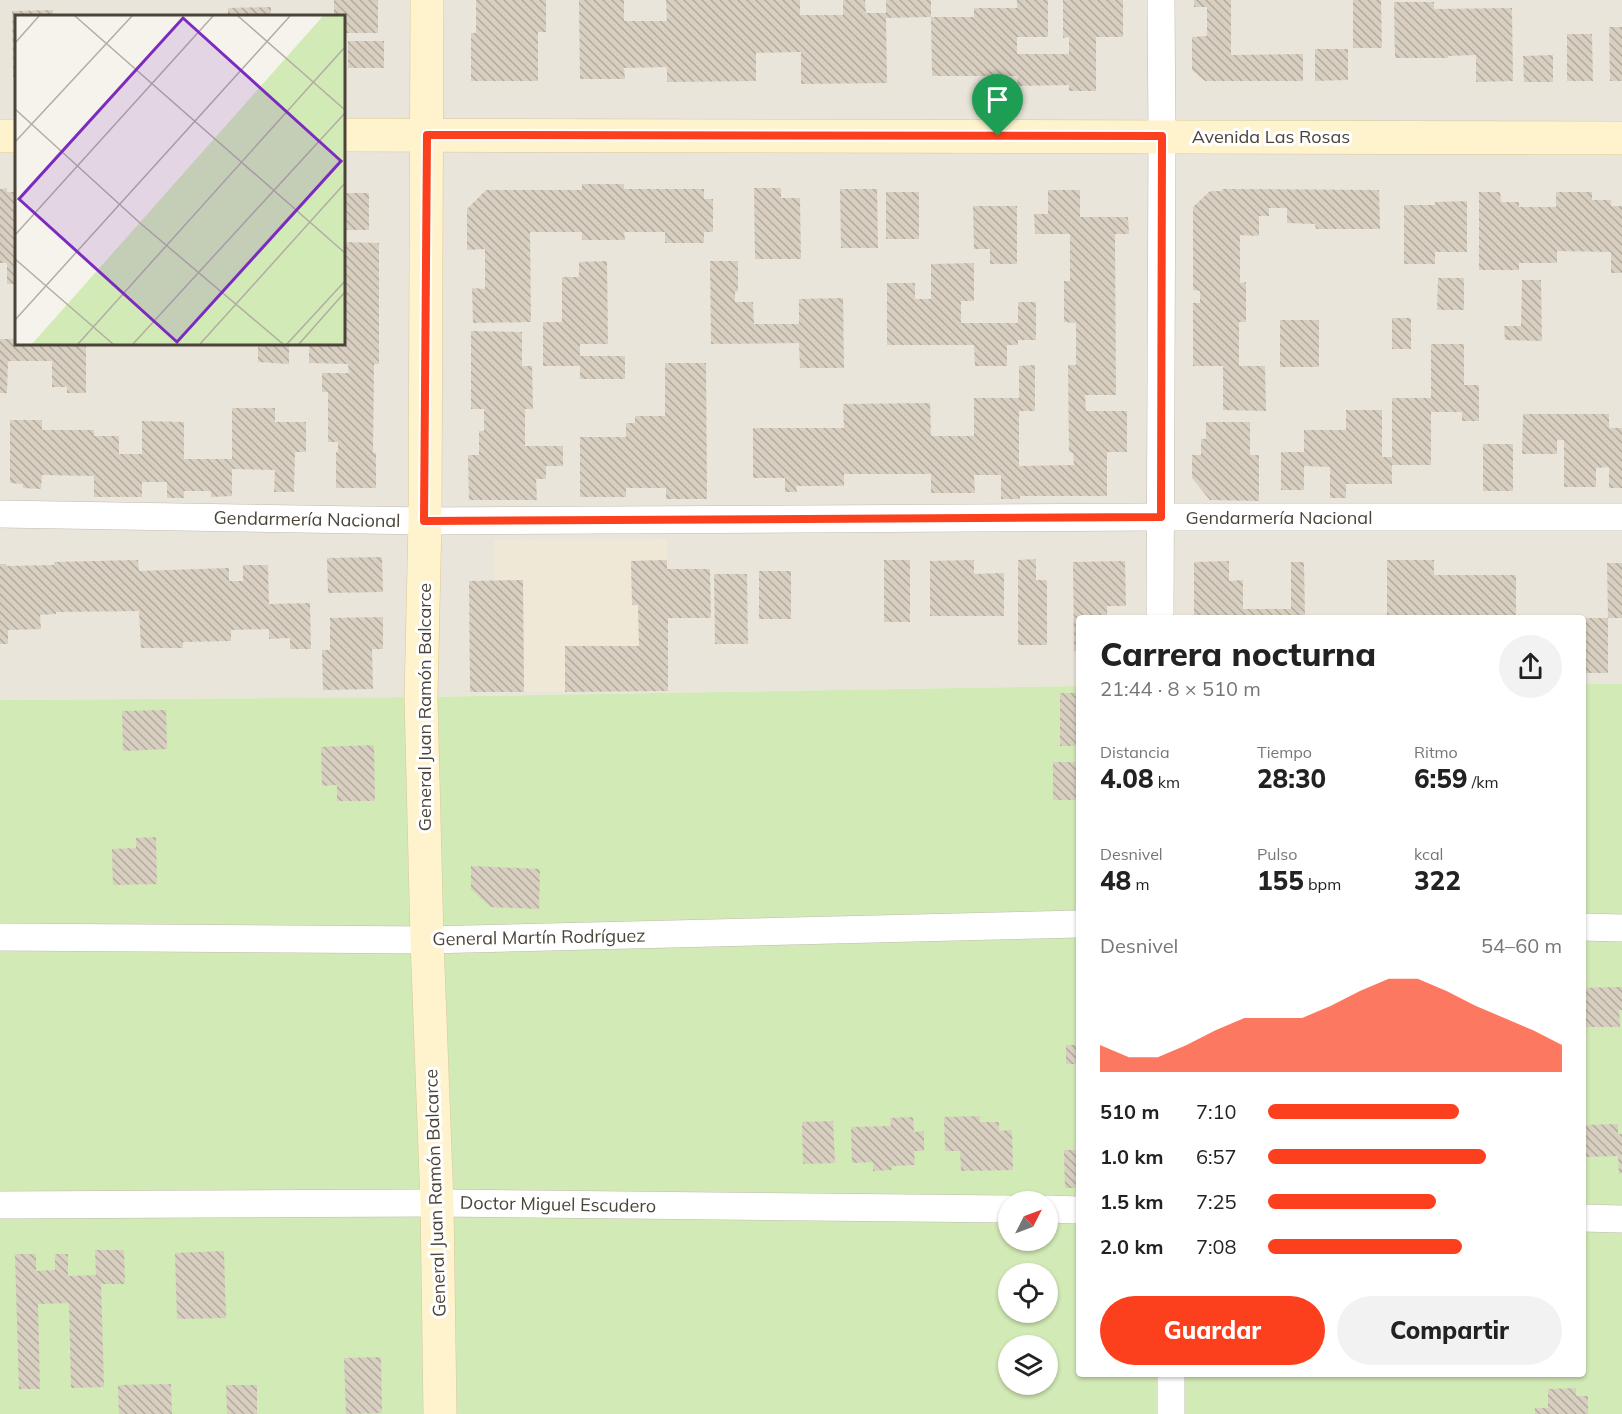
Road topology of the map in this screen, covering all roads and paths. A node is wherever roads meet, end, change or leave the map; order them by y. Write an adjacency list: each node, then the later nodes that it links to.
1 (428, 0): 4 (street, General Juan Ramón Balcarce)
2 (1161, 0): 5 (street)
3 (345, 135): 4 (street, Avenida Las Rosas)
4 (427, 135): 5 (street, Avenida Las Rosas); 10 (street, General Juan Ramón Balcarce)
5 (1162, 136): 6 (street, Avenida Las Rosas); 8 (street)
6 (1622, 138)
7 (0, 514): 10 (street, Gendarmería Nacional)
8 (1161, 517): 9 (street, Gendarmería Nacional); 10 (street, Gendarmería Nacional); 11 (street)
9 (1622, 518)
10 (424, 521): 16 (street, General Juan Ramón Balcarce)
11 (1160, 615)
12 (1076, 924): 16 (street, General Martín Rodríguez)
13 (1586, 927): 14 (street)
14 (1622, 928)
15 (0, 937): 16 (street, General Martín Rodríguez)
16 (427, 940): 17 (street, General Juan Ramón Balcarce)
17 (437, 1203): 18 (street, Doctor Miguel Escudero); 19 (street, Doctor Miguel Escudero); 25 (street, General Juan Ramón Balcarce)
18 (0, 1205)
19 (998, 1209)
20 (1058, 1209): 21 (street)
21 (1076, 1210)
22 (1586, 1218): 23 (street)
23 (1622, 1219)
24 (1171, 1377): 26 (street)
25 (440, 1414)
26 (1172, 1414)

